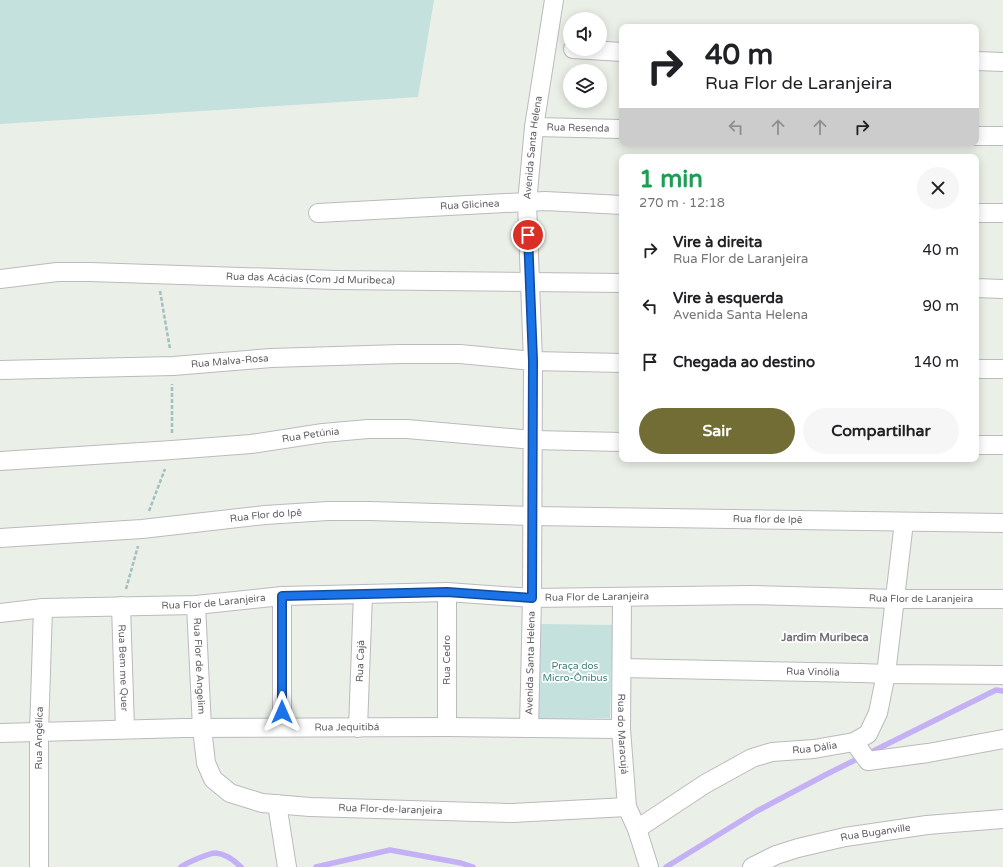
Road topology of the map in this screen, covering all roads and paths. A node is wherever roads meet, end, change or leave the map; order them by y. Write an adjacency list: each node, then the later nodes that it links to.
1 (554, 0): 2 (street, Avenida Santa Helena)
2 (546, 48): 3 (street); 8 (street, Avenida Santa Helena)
3 (563, 49)
4 (607, 51): 5 (street)
5 (619, 52)
6 (979, 61): 7 (street)
7 (1003, 62)
8 (534, 127): 9 (street, Rua Resenda); 12 (street, Avenida Santa Helena)
9 (619, 129)
10 (979, 136): 11 (street)
11 (1003, 136)
12 (527, 203): 13 (street, Rua Glicinea); 14 (street, Rua Glicinea); 18 (street, Avenida Santa Helena)
13 (619, 205)
14 (318, 213)
15 (979, 213): 16 (street)
16 (1003, 213)
17 (0, 279): 18 (street, Rua das Acácias (Com Jd Muribeca))
18 (530, 282): 19 (street, Rua das Acácias (Com Jd Muribeca)); 22 (street, Avenida Santa Helena)
19 (619, 283)
20 (979, 288): 21 (street)
21 (1003, 289)
22 (533, 361): 23 (street, Rua Malva-Rosa); 26 (street, Rua Malva-Rosa); 27 (street, Avenida Santa Helena)
23 (619, 363)
24 (979, 369): 25 (street)
25 (1003, 369)
26 (0, 370)
27 (533, 440): 28 (street, Rua Petúnia); 31 (street, Rua Petúnia); 32 (street, Avenida Santa Helena)
28 (619, 442)
29 (979, 445): 30 (street)
30 (1003, 445)
31 (0, 461)
32 (532, 516): 33 (street, Rua flor de Ipê); 35 (street, Rua Flor do Ipê); 40 (street, Avenida Santa Helena)
33 (904, 522): 34 (street, Rua flor de Ipê); 41 (street)
34 (1003, 523)
35 (0, 538)
36 (447, 592): 37 (street, Rua Flor de Laranjeira); 40 (street, Rua Flor de Laranjeira); 51 (street, Rua Cedro)
37 (363, 594): 38 (street, Rua Flor de Laranjeira); 53 (street, Rua Cajá)
38 (282, 596): 43 (street, Rua Flor de Laranjeira); 50 (street)
39 (622, 597): 40 (street, Rua Flor de Laranjeira); 41 (street, Rua Flor de Laranjeira); 47 (street, Rua do Maracujá)
40 (532, 598): 54 (street, Avenida Santa Helena)
41 (896, 599): 42 (street, Rua Flor de Laranjeira); 48 (street)
42 (1003, 599)
43 (196, 604): 44 (street, Rua Flor de Laranjeira); 52 (street, Rua Flor de Angelim)
44 (121, 606): 45 (street, Rua Flor de Laranjeira); 55 (street, Rua Bem me Quer)
45 (43, 608): 46 (street, Rua Flor de Laranjeira); 58 (street, Rua Angélica)
46 (0, 613)
47 (622, 668): 48 (street, Rua Vinólia); 56 (street, Rua do Maracujá)
48 (886, 674): 49 (street, Rua Vinólia); 60 (street)
49 (1003, 675)
50 (282, 727): 52 (street, Rua Jequitibá); 53 (street, Rua Jequitibá)
51 (447, 727): 53 (street, Rua Jequitibá); 54 (street, Rua Jequitibá)
52 (202, 728): 55 (street, Rua Jequitibá); 61 (street, Rua Flor-de-laranjeira)
53 (358, 728)
54 (530, 728): 56 (street, Rua Jequitibá)
55 (125, 729): 58 (street, Rua Jequitibá)
56 (621, 729): 62 (street, Rua do Maracujá)
57 (0, 733): 58 (street, Rua Jequitibá)
58 (39, 733): 65 (street, Rua Angélica)
59 (1003, 739): 60 (street)
60 (854, 742): 64 (street, Rua Dália)
61 (277, 804): 62 (street, Rua Flor-de-laranjeira); 66 (street)
62 (627, 807): 64 (street, Rua do Maracujá)
63 (1003, 819): 68 (street, Rua Buganville)
64 (637, 829): 67 (street, Rua do Maracujá)
65 (39, 867)
66 (287, 867)
67 (649, 867)
68 (752, 867)

